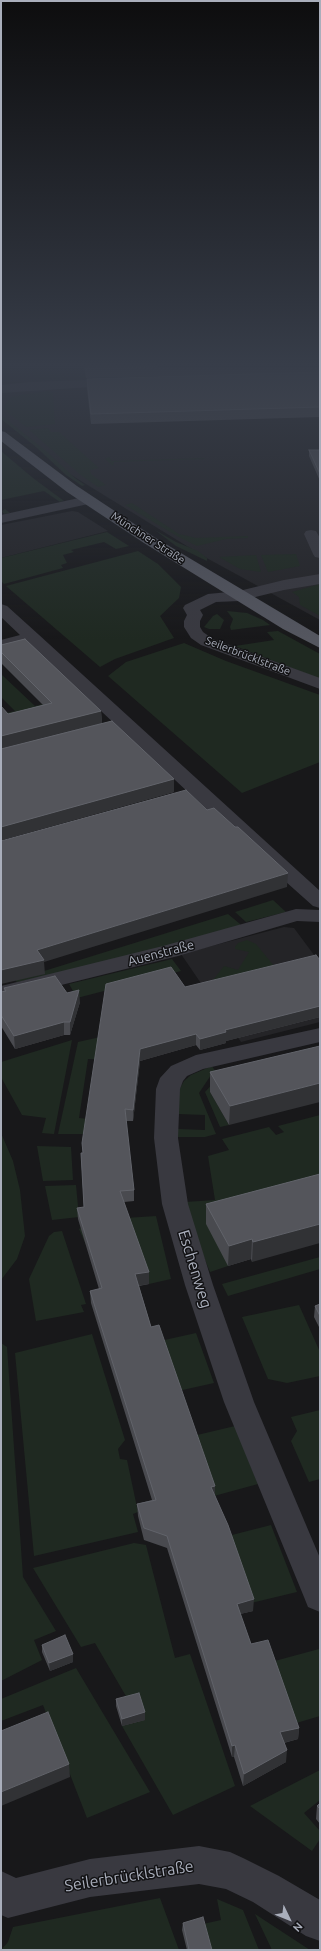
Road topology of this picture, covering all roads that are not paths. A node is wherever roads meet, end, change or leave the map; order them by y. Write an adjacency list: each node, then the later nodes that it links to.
1 (31, 458): 2 (main road, Münchner Straße)
2 (88, 500): 3 (street); 7 (main road, Münchner Straße)
3 (1, 519)
4 (311, 534): 5 (street)
5 (320, 554)
6 (320, 579): 7 (street)
7 (239, 596): 10 (main road, Münchner Straße); 12 (street, Seilerbrücklstraße)
8 (1, 609): 9 (street)
9 (32, 637): 11 (street); 13 (street)
10 (320, 642)
11 (1, 644)
12 (320, 684)
13 (199, 792): 14 (street); 15 (street)
14 (178, 798)
15 (320, 902)
16 (320, 916): 17 (street, Auenstraße)
17 (1, 993)
18 (320, 1035): 19 (street, Eschenweg)
19 (320, 1597)
20 (1, 1890): 21 (street, Seilerbrücklstraße)
21 (320, 1922)

